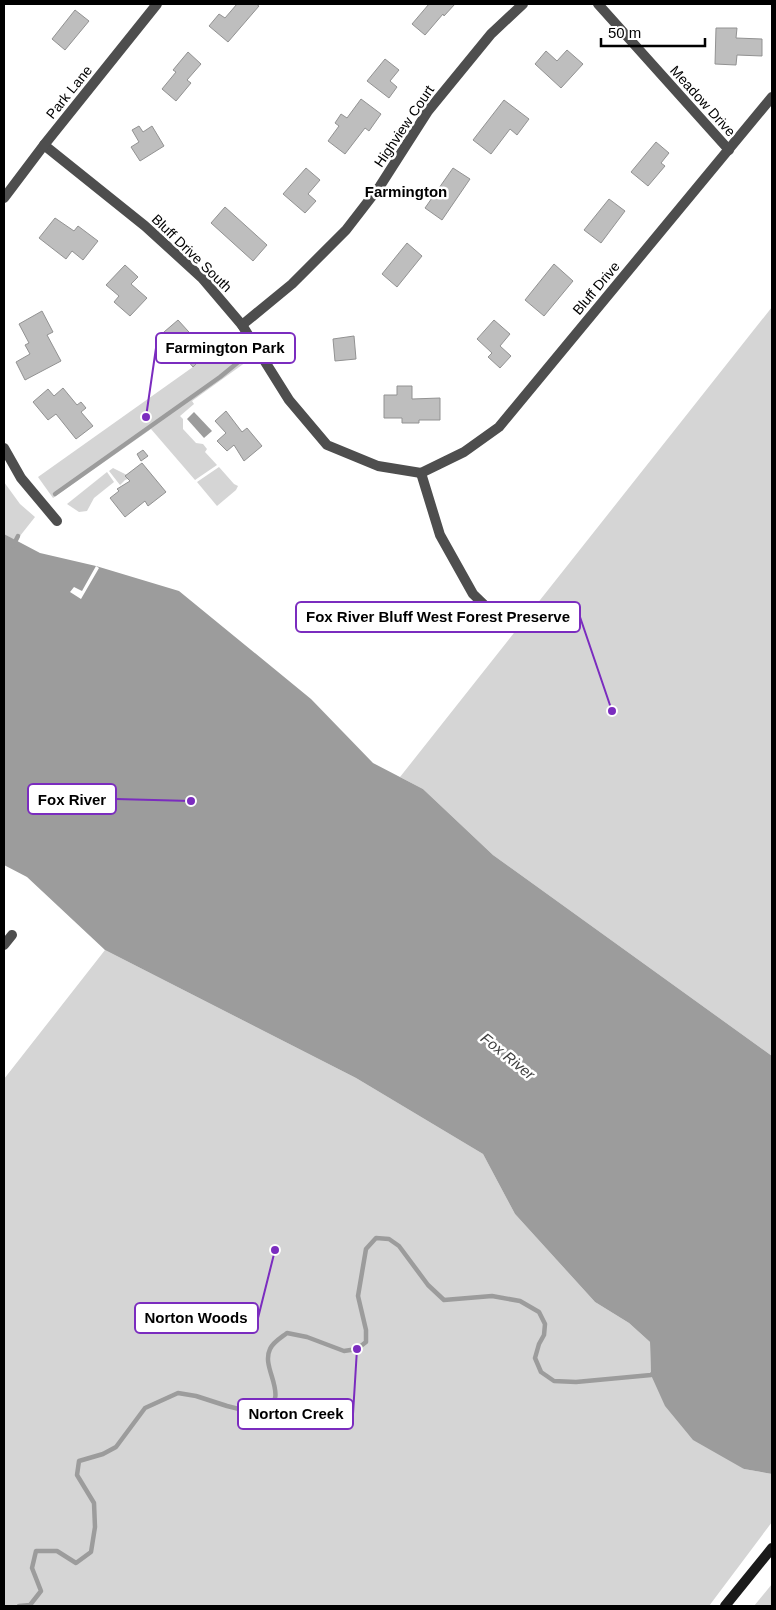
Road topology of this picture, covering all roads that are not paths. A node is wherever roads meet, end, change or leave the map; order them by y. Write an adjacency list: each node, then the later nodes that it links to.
1 (157, 4): 5 (street, Park Lane)
2 (522, 4): 8 (street, Highview Court)
3 (598, 4): 6 (street, Meadow Drive)
4 (772, 97): 6 (street, Bluff Drive)
5 (44, 145): 7 (street, Park Lane); 8 (street, Bluff Drive South)
6 (728, 150): 10 (street, Bluff Drive)
7 (4, 198)
8 (242, 325): 10 (street, Bluff Drive South)
9 (4, 448): 11 (street)
10 (421, 473): 12 (street)
11 (57, 521)
12 (503, 623)
13 (12, 935): 14 (street)
14 (4, 945)
15 (772, 1548): 16 (main road)
16 (726, 1606)

